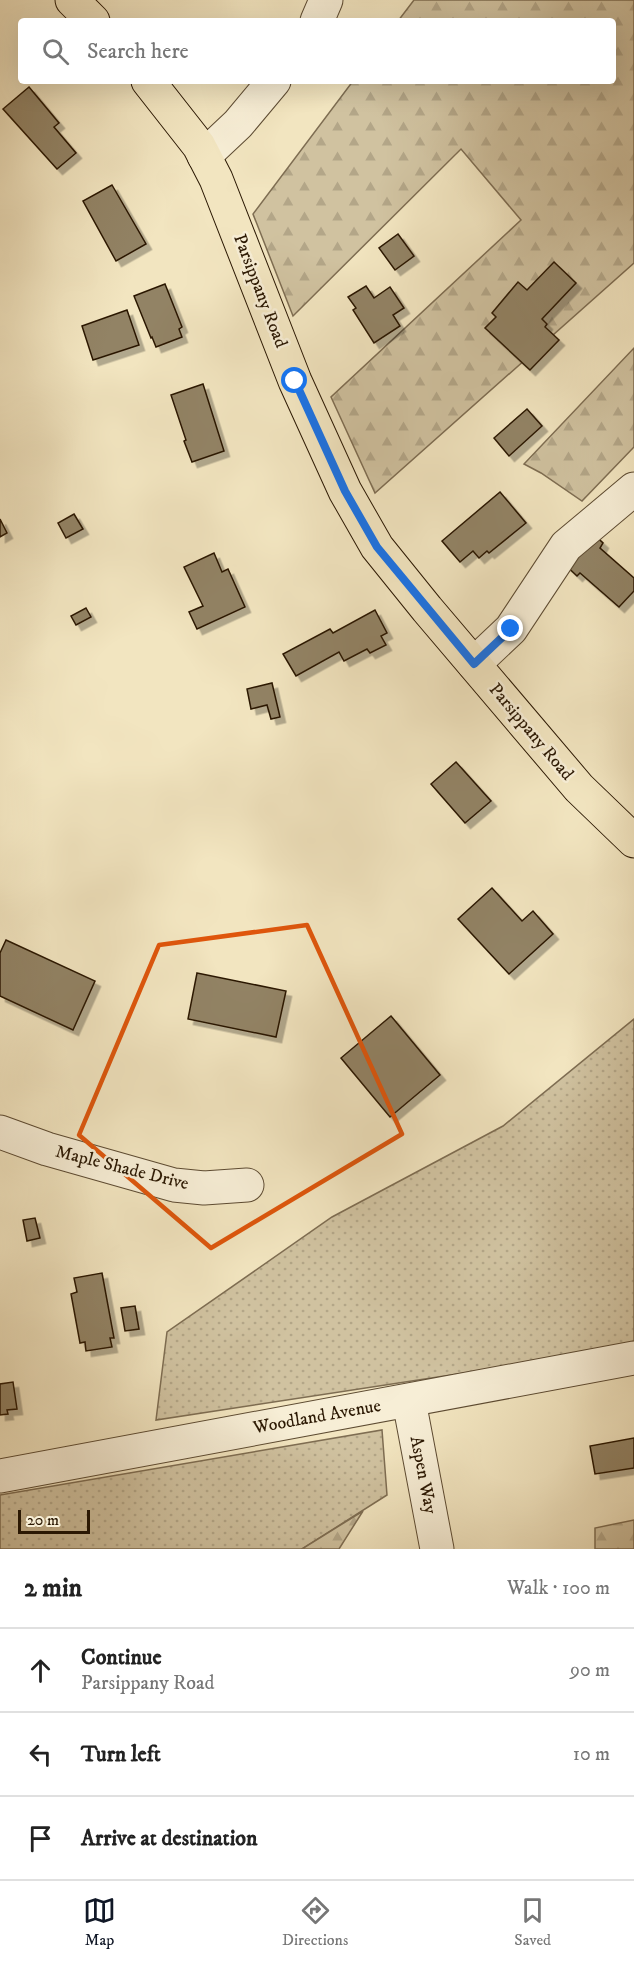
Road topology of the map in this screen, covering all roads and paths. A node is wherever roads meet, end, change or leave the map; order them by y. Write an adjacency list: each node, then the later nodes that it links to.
1 (72, 0): 3 (main road)
2 (326, 0): 4 (street)
3 (90, 18)
4 (318, 18)
5 (150, 84): 7 (main road, Parsippany Road)
6 (271, 84): 7 (street)
7 (204, 156): 9 (main road, Parsippany Road)
8 (634, 489): 9 (street)
9 (474, 664): 10 (main road, Parsippany Road)
10 (634, 841)
11 (0, 1132): 12 (street, Maple Shade Drive)
12 (247, 1185)
13 (634, 1358): 14 (street, Woodland Avenue)
14 (409, 1401): 15 (street, Woodland Avenue); 16 (street, Aspen Way)
15 (0, 1476)
16 (437, 1549)

